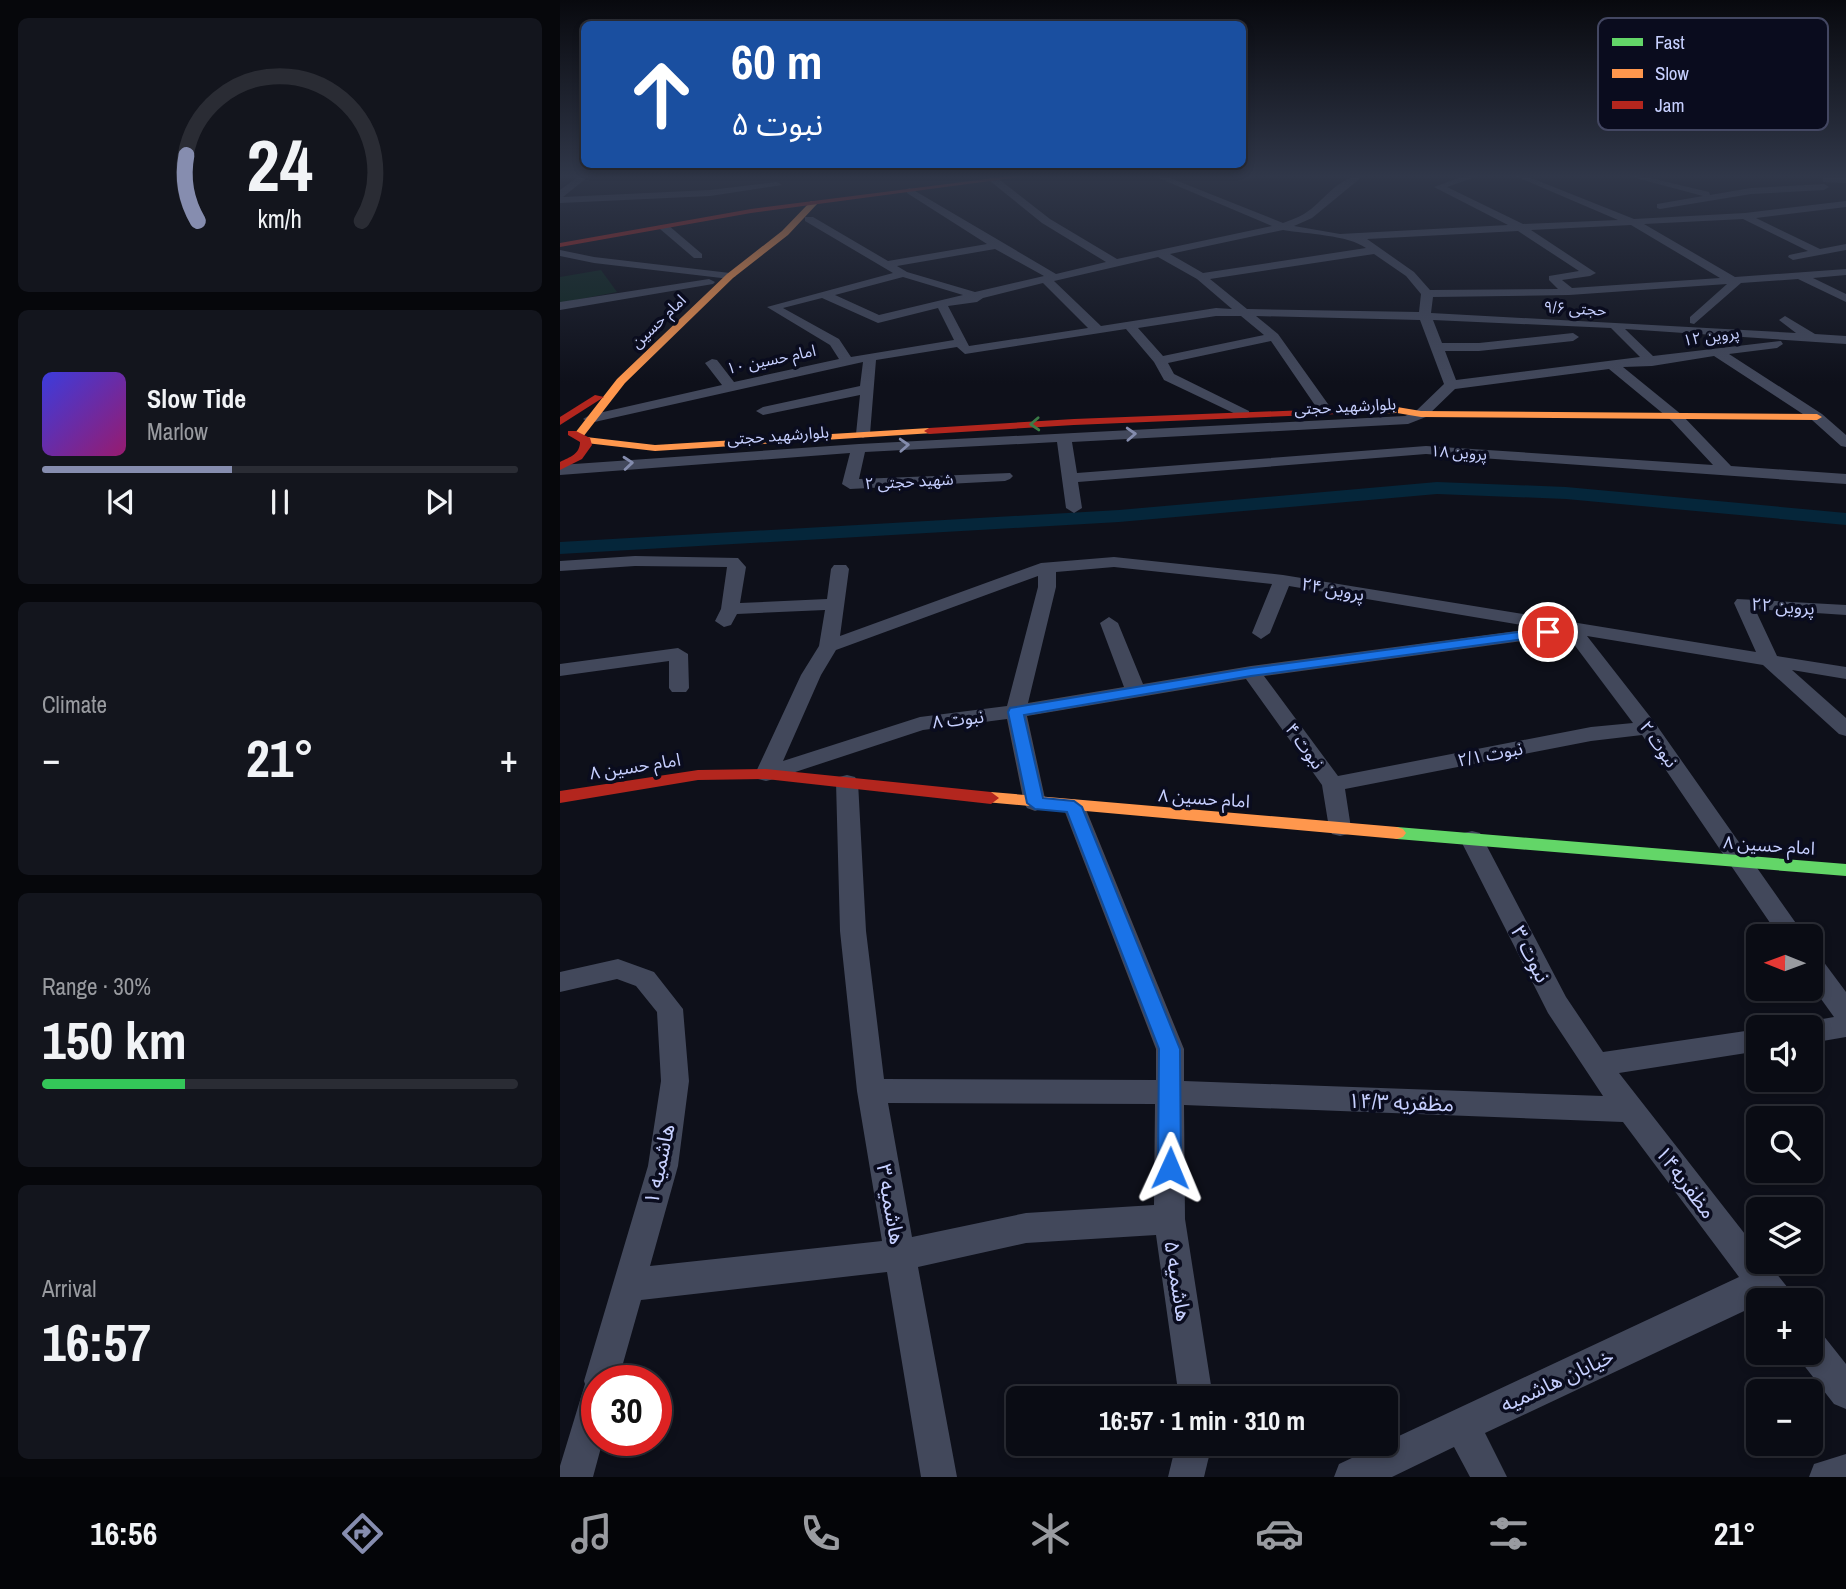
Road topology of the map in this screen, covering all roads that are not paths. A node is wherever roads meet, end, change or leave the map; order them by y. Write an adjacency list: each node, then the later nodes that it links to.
1 (685, 245): 16 (street)
2 (770, 245): 24 (street, امام حسین)
3 (861, 245): 19 (street)
4 (997, 245): 19 (street); 25 (street)
5 (1085, 245): 18 (street)
6 (1202, 245): 15 (street)
7 (1369, 245): 12 (street)
8 (1548, 245): 27 (street)
9 (1672, 245): 26 (street)
10 (1804, 245): 13 (street)
11 (1846, 247): 13 (street)
12 (1376, 250): 22 (street); 29 (street)
13 (1818, 252): 17 (street)
14 (560, 253): 24 (street)
15 (1161, 254): 18 (street); 22 (street)
16 (698, 256)
17 (1793, 257)
18 (1115, 263): 25 (street)
19 (888, 264): 21 (street)
20 (1846, 272): 23 (street)
21 (903, 274): 28 (street); 30 (street)
22 (1200, 276): 34 (street)
23 (1800, 276): 26 (street); 31 (street)
24 (728, 278): 33 (street); 56 (street, امام حسین)
25 (1050, 279): 30 (street); 41 (street)
26 (1735, 282): 27 (street); 36 (street)
27 (1569, 292): 29 (street)
28 (824, 294): 32 (street); 51 (street)
29 (1427, 294): 35 (street)
30 (977, 298): 32 (street)
31 (1846, 298)
32 (942, 305): 47 (street)
33 (560, 306)
34 (1245, 313): 35 (street, حجتی ۹/۶); 38 (street, حجتی ۹/۶); 43 (street)
35 (1424, 316): 39 (street, حجتی ۹/۶); 48 (street)
36 (1694, 320): 40 (street); 42 (street)
37 (1784, 320): 45 (street)
38 (1129, 325): 41 (street, حجتی ۹/۶); 52 (street)
39 (1614, 325): 40 (street, حجتی ۹/۶); 53 (street)
40 (1658, 327): 42 (street, حجتی ۹/۶)
41 (1098, 330): 47 (street, ۱۰ امام حسین)
42 (1724, 332): 45 (street, پروین ۱۲)
43 (1273, 337): 52 (street); 61 (street)
44 (1573, 337): 48 (street)
45 (1814, 339): 46 (street, پروین ۱۲); 49 (street, پروین ۱۲)
46 (1846, 341)
47 (961, 342): 50 (street, ۱۰ امام حسین)
48 (1436, 347): 57 (street)
49 (1720, 353): 53 (street, پروین ۱۲); 63 (street)
50 (870, 356): 51 (street, ۱۰ امام حسین); 59 (street)
51 (847, 361): 58 (street, ۱۰ امام حسین)
52 (1160, 361): 62 (street)
53 (1652, 362): 55 (street, پروین ۱۲)
54 (712, 363): 58 (street)
55 (1613, 366): 57 (street, پروین ۱۲); 64 (street)
56 (621, 381): 65 (street, امام حسین); 66 (street, امام حسین)
57 (1451, 385): 68 (street)
58 (730, 386): 65 (street, ۱۰ امام حسین)
59 (867, 389): 60 (street); 71 (street)
60 (763, 411)
61 (1326, 411): 62 (street, بلوارشهید حجتی); 68 (street, بلوارشهید حجتی)
62 (1244, 414): 71 (street, بلوارشهید حجتی, one-way to 71)
63 (1817, 417): 64 (street); 72 (street)
64 (1677, 418): 68 (street); 74 (street)
65 (590, 419): 70 (street, امام حسین)
66 (560, 422)
67 (560, 432): 70 (street, بلوارشهید حجتی)
68 (1423, 432): 69 (street, بلوارشهید حجتی, one-way to 68); 74 (street, پروین ۱۸); 76 (street, پروین ۱۸)
69 (1064, 437): 71 (street, بلوارشهید حجتی, one-way to 69); 76 (street)
70 (582, 438): 71 (street, بلوارشهید حجتی); 73 (street, امام حسین)
71 (861, 441): 73 (street, بلوارشهید حجتی, one-way to 71); 75 (street, شهید حجتی ۲)
72 (1846, 443)
73 (560, 468)
74 (1726, 470): 77 (street, پروین ۱۸)
75 (1005, 476)
76 (1072, 478): 78 (street)
77 (1846, 479)
78 (1074, 508)
79 (560, 566): 83 (street)
80 (1047, 568): 82 (street, پروین ۲۴); 88 (street, پروین ۲۴); 95 (street)
81 (840, 569): 83 (street)
82 (1283, 580): 86 (street, پروین ۲۴); 87 (street)
83 (835, 604): 88 (street)
84 (1846, 610): 89 (street, پروین ۲۲)
85 (1109, 623): 94 (street)
86 (1572, 629): 89 (street, پروین ۲۴); 91 (street, نبوت ۸); 96 (street, نبوت ۲)
87 (1262, 633)
88 (828, 646): 98 (street)
89 (1770, 661): 92 (street, پروین ۲۴); 97 (street)
90 (560, 670): 93 (street)
91 (1251, 672): 94 (street, نبوت ۸); 100 (street, نبوت ۴)
92 (1846, 673)
93 (678, 688)
94 (1136, 691): 95 (street, نبوت ۸)
95 (1016, 712): 98 (street, نبوت ۸); 102 (street)
96 (1648, 728): 100 (street, نبوت ۲/۱); 106 (street, نبوت ۲)
97 (1846, 729)
98 (766, 774): 99 (street, امام حسین ۸); 101 (street, امام حسین ۸)
99 (847, 782): 102 (street, امام حسین ۸); 116 (street, هاشمیه ۳)
100 (1333, 784): 104 (street, نبوت ۴)
101 (560, 797)
102 (1035, 803): 103 (street, امام حسین ۸)
103 (1074, 807): 104 (street, امام حسین ۸); 117 (street, هاشمیه ۵)
104 (1340, 828): 105 (street, امام حسین ۸)
105 (1472, 839): 106 (street, امام حسین ۸); 115 (street, نبوت ۳)
106 (1741, 863): 107 (street, امام حسین ۸); 108 (street, نبوت ۲)
107 (1846, 870)
108 (1784, 924)
109 (560, 982): 121 (street, ۱ هاشمیه)
110 (1824, 982): 111 (street)
111 (1846, 1013)
112 (1846, 1026): 113 (street)
113 (1823, 1030)
114 (1746, 1042): 115 (street)
115 (1597, 1065): 118 (street, مظفریه۱۴)
116 (871, 1091): 117 (street, مظفریه ۱۴/۳); 120 (street, هاشمیه ۳)
117 (1171, 1092): 118 (street, مظفریه ۱۴/۳); 119 (street, هاشمیه ۵)
118 (1632, 1110): 122 (street, مظفریه۱۴)
119 (1169, 1219): 120 (street); 126 (street, هاشمیه ۵)
120 (900, 1255): 121 (street); 133 (street, هاشمیه ۳)
121 (627, 1285): 125 (street, ۱ هاشمیه)
122 (1766, 1288)
123 (1746, 1302): 128 (street, خیابان هاشمیه)
124 (1823, 1362): 127 (street)
125 (605, 1365)
126 (1194, 1386)
127 (1846, 1392)
128 (1462, 1425): 135 (street, خیابان هاشمیه); 136 (street)
129 (581, 1455): 132 (street)
130 (1191, 1456): 134 (street)
131 (1846, 1472): 137 (street)
132 (575, 1477)
133 (939, 1477)
134 (1186, 1477)
135 (1352, 1477)
136 (1489, 1477)
137 (1827, 1477)

